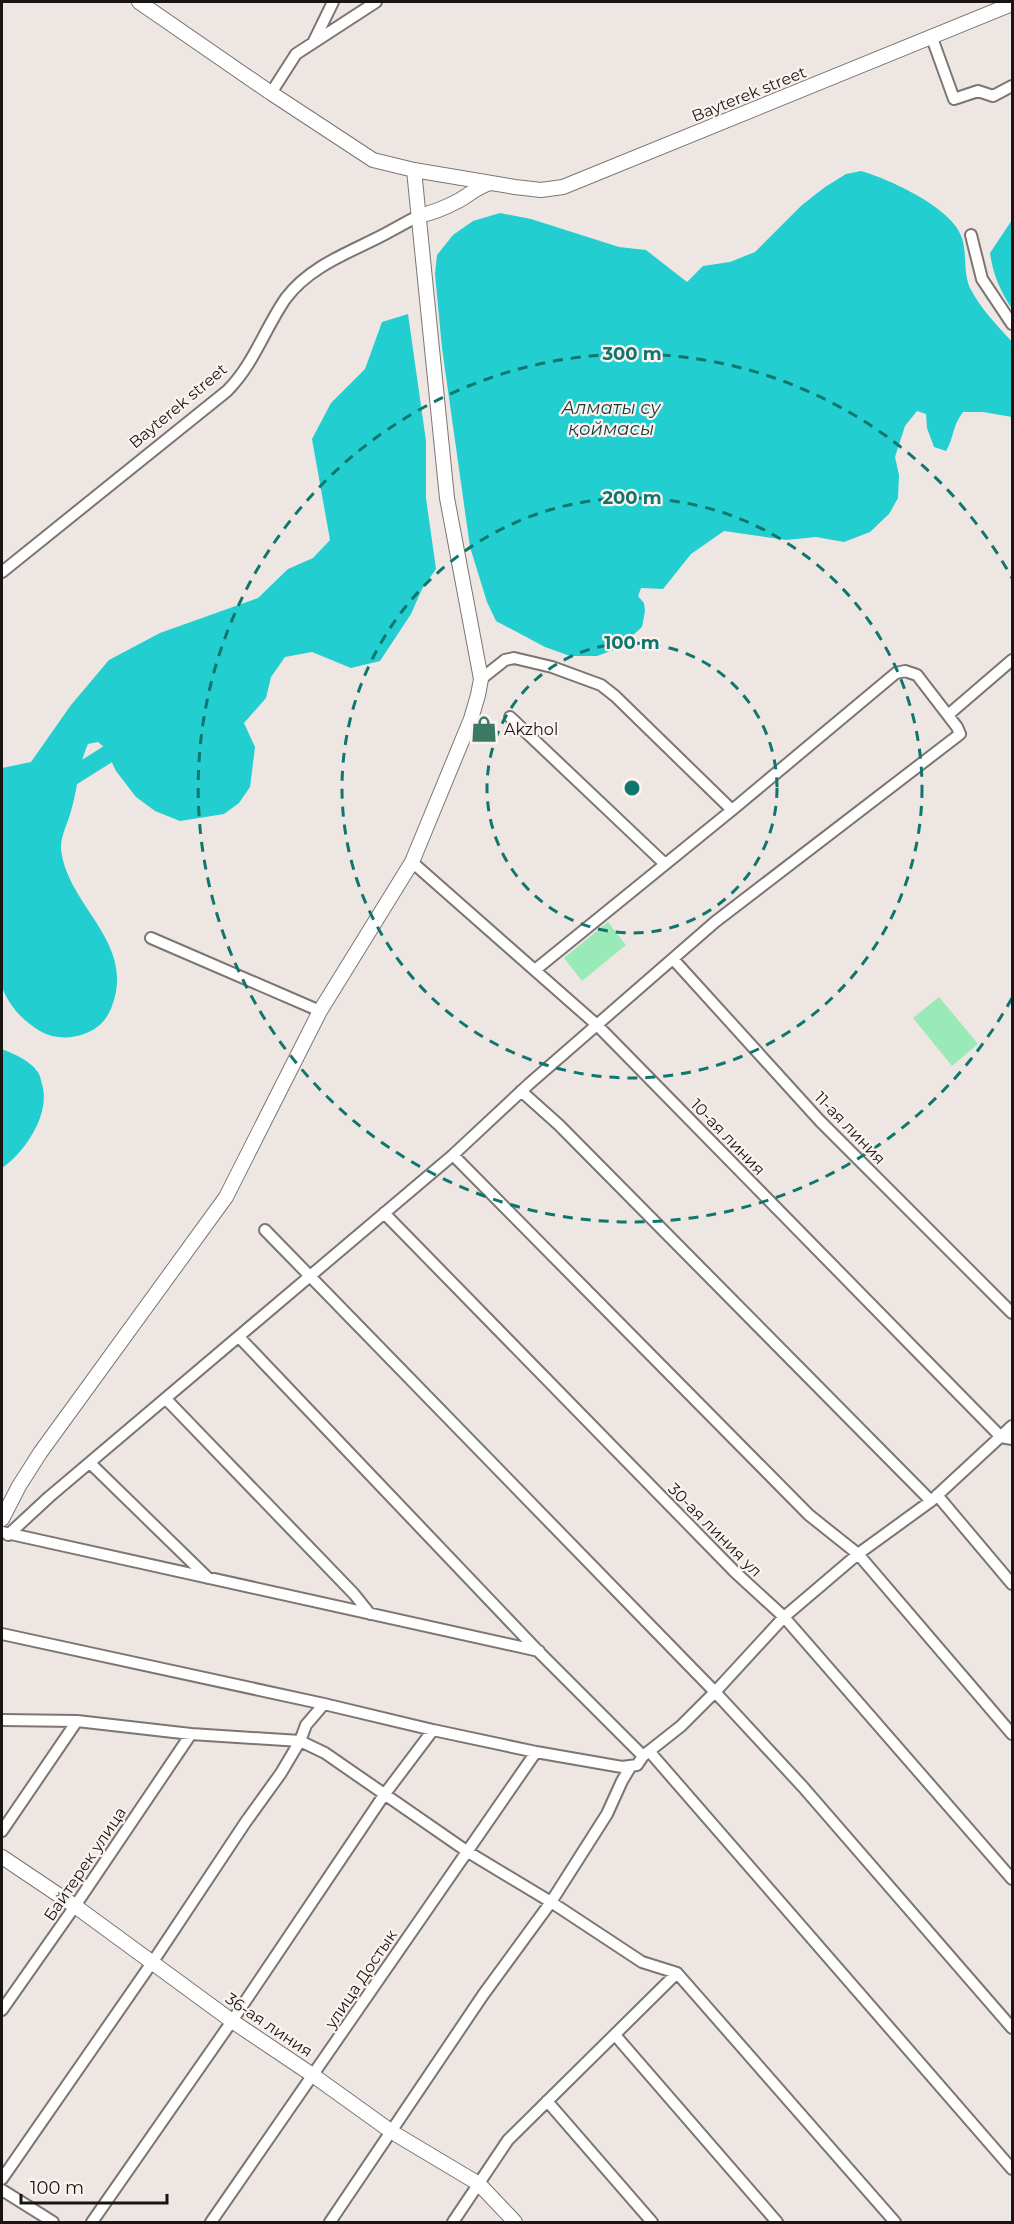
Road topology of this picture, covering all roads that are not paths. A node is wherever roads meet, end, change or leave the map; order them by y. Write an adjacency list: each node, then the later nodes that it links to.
1 (139, 2): 8 (street, Bayterek street)
2 (333, 2): 6 (street)
3 (376, 2): 6 (street)
4 (1012, 4): 5 (street, Bayterek street)
5 (932, 38): 7 (street); 10 (street, Bayterek street)
6 (313, 43): 8 (street)
7 (1012, 86)
8 (271, 93): 9 (street, Bayterek street)
9 (414, 170): 10 (street, Bayterek street); 11 (street)
10 (493, 182): 11 (street)
11 (418, 216): 14 (street, Bayterek street); 16 (street)
12 (971, 235): 13 (street)
13 (1012, 324)
14 (2, 572)
15 (1012, 660): 17 (street)
16 (481, 679): 19 (street); 20 (street)
17 (948, 715): 19 (street); 23 (street)
18 (510, 717): 21 (street)
19 (732, 810): 21 (street)
20 (412, 862): 24 (street, 10-ая линия); 25 (street)
21 (665, 864): 24 (street)
22 (151, 938): 25 (street)
23 (673, 959): 26 (street); 32 (street, 11-ая линия)
24 (535, 970): 26 (street, 10-ая линия)
25 (320, 1011): 39 (street)
26 (597, 1025): 27 (street); 36 (street, 10-ая линия)
27 (522, 1091): 28 (street); 38 (street)
28 (453, 1155): 29 (street); 41 (street)
29 (384, 1213): 31 (street); 45 (street, 30-ая линия ул)
30 (265, 1230): 31 (street)
31 (309, 1275): 33 (street); 48 (street)
32 (1012, 1312)
33 (239, 1337): 34 (street); 47 (street)
34 (165, 1399): 37 (street); 44 (street)
35 (1012, 1426): 36 (street)
36 (1007, 1438): 38 (street)
37 (90, 1463): 40 (street); 42 (street)
38 (934, 1498): 41 (street); 43 (street)
39 (2, 1520)
40 (5, 1533): 42 (street)
41 (858, 1554): 45 (street); 54 (street)
42 (208, 1578): 44 (street)
43 (1012, 1584)
44 (370, 1614): 47 (street)
45 (784, 1617): 48 (street); 63 (street, 30-ая линия ул)
46 (2, 1634): 49 (street)
47 (539, 1652): 57 (street)
48 (715, 1692): 57 (street); 70 (street)
49 (324, 1704): 52 (street); 55 (street)
50 (2, 1720): 51 (street)
51 (77, 1722): 53 (street); 60 (street)
52 (433, 1730): 56 (street); 59 (street)
53 (191, 1734): 55 (street); 65 (street, Байтерек улица)
54 (1012, 1734)
55 (300, 1741): 59 (street); 66 (street)
56 (536, 1752): 58 (street); 61 (street, улица Достык)
57 (646, 1753): 58 (street); 75 (street)
58 (631, 1766): 64 (street)
59 (384, 1795): 61 (street); 69 (street)
60 (2, 1832)
61 (468, 1852): 64 (street); 72 (street, улица Достык)
62 (2, 1857): 65 (street, 36-ая линия)
63 (1012, 1879)
64 (551, 1902): 67 (street); 74 (street)
65 (75, 1906): 66 (street, 36-ая линия); 68 (street, Байтерек улица)
66 (151, 1962): 69 (street, 36-ая линия); 76 (street)
67 (677, 1973): 71 (street); 87 (street)
68 (2, 2010)
69 (232, 2021): 72 (street, 36-ая линия); 80 (street)
70 (1012, 2028)
71 (615, 2035): 73 (street); 86 (street)
72 (314, 2076): 74 (street, 36-ая линия); 81 (street, улица Достык)
73 (547, 2101): 77 (street); 85 (street)
74 (392, 2132): 77 (street, 36-ая линия); 82 (street)
75 (1012, 2169)
76 (2, 2179)
77 (479, 2184): 83 (street); 84 (street, 36-ая линия)
78 (2, 2190): 79 (street)
79 (53, 2223)
80 (92, 2223)
81 (211, 2223)
82 (330, 2223)
83 (453, 2223)
84 (515, 2223)
85 (652, 2223)
86 (777, 2223)
87 (895, 2223)

